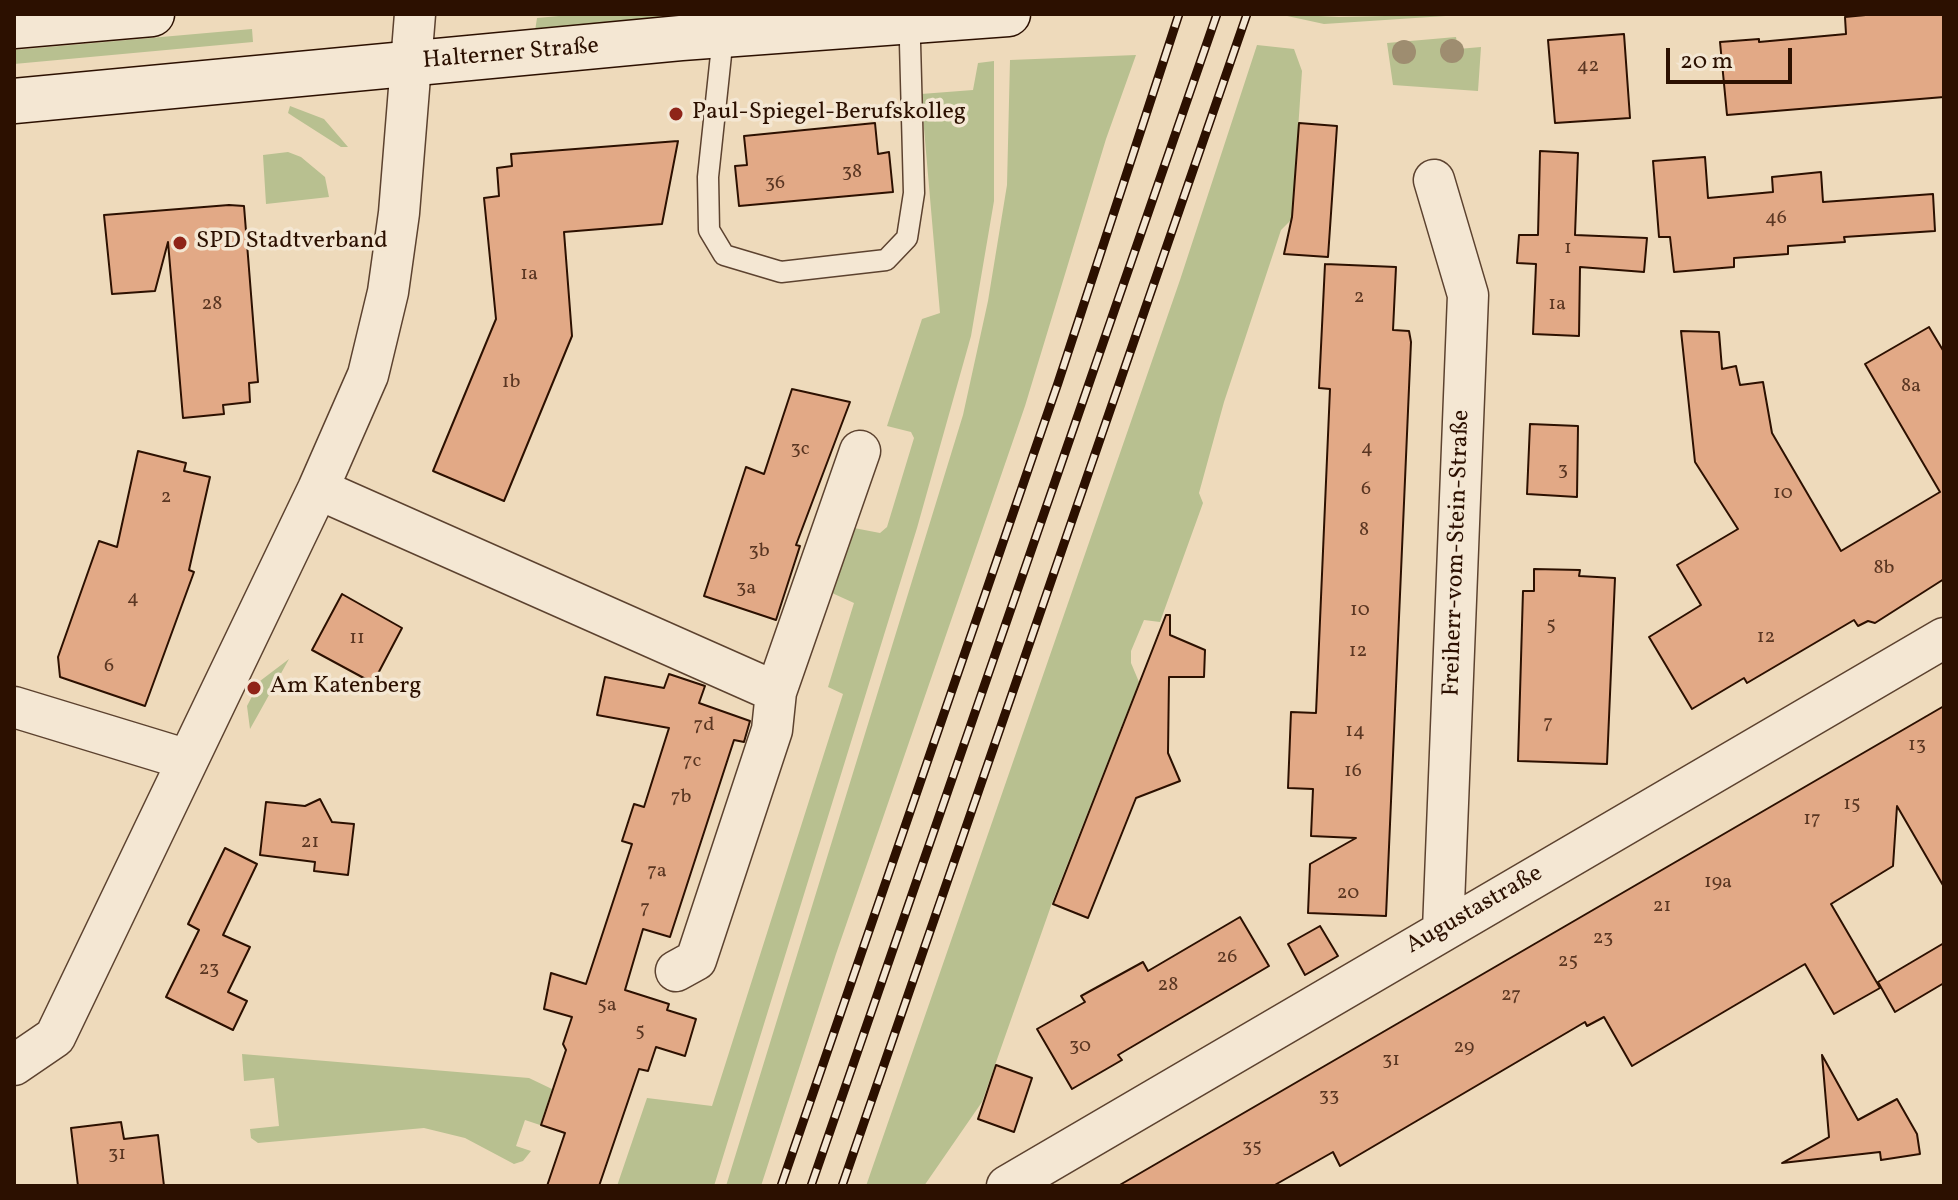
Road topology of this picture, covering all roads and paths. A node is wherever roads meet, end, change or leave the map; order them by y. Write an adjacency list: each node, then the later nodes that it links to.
1 (152, 14): 5 (main road)
2 (415, 14): 7 (street)
3 (1008, 14): 4 (main road, Halterner Straße)
4 (907, 22): 6 (main road, Halterner Straße); 6 (lane)
5 (14, 26)
6 (723, 36): 7 (main road, Halterner Straße)
7 (411, 64): 8 (main road, Halterner Straße); 11 (street)
8 (14, 101)
9 (1434, 180): 16 (street, Freiherr-vom-Stein-Straße)
10 (860, 451): 13 (street)
11 (318, 489): 13 (street); 15 (street)
12 (1944, 638): 16 (street, Augustastraße)
13 (776, 692): 17 (street)
14 (14, 707): 15 (street)
15 (188, 760): 18 (street)
16 (1443, 930): 19 (street, Augustastraße)
17 (676, 971)
18 (14, 1065)
19 (1007, 1186)

